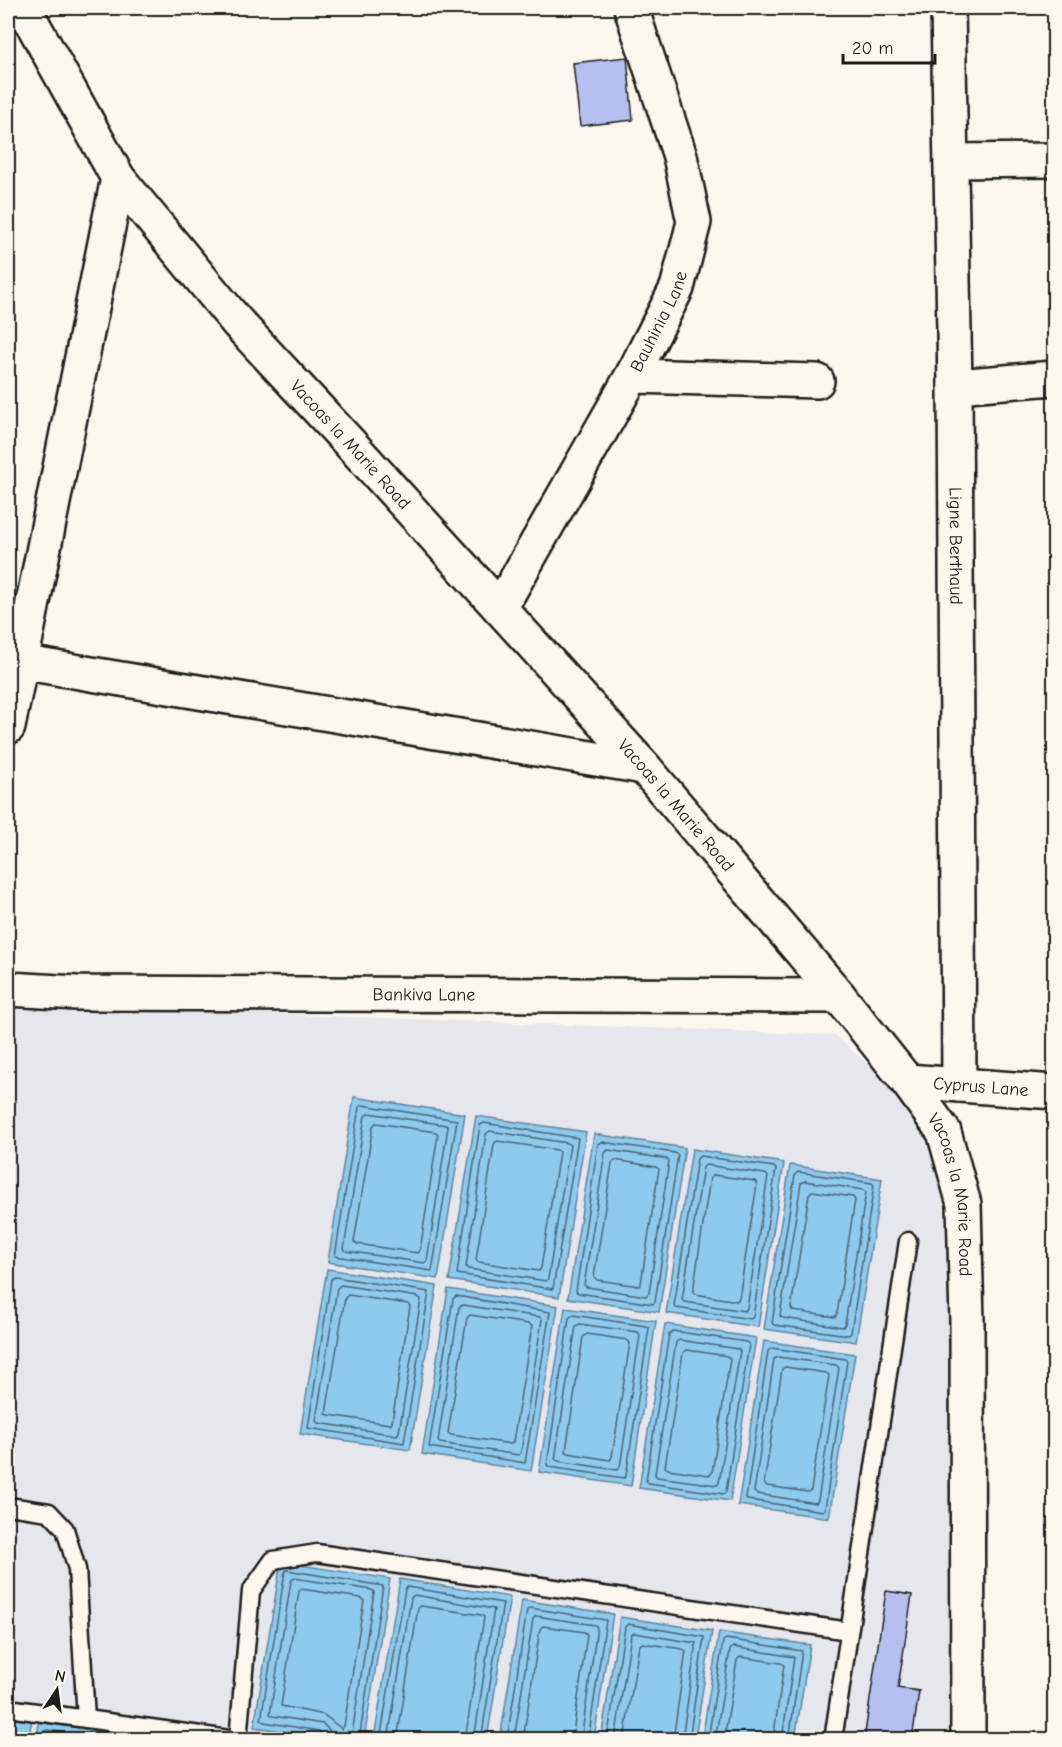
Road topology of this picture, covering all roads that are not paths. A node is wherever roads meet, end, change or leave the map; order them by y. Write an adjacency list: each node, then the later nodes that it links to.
1 (24, 8): 6 (street, Vacoas la Marie Road)
2 (631, 8): 7 (street, Bauhinia Lane)
3 (948, 8): 5 (street, Ligne Berthaud)
4 (1054, 160): 5 (street)
5 (951, 161): 10 (street, Ligne Berthaud)
6 (118, 178): 11 (street, Vacoas la Marie Road); 12 (street)
7 (633, 376): 9 (street); 11 (street, Bauhinia Lane)
8 (1054, 378): 10 (street)
9 (817, 381)
10 (955, 386): 18 (street, Ligne Berthaud)
11 (500, 608): 14 (street, Vacoas la Marie Road)
12 (20, 662): 13 (street); 14 (street)
13 (8, 727)
14 (644, 766): 16 (street, Vacoas la Marie Road)
15 (8, 989): 16 (street, Bankiva Lane)
16 (839, 996): 17 (street, Vacoas la Marie Road)
17 (907, 1081): 18 (street, Cyprus Lane); 27 (street, Vacoas la Marie Road)
18 (960, 1085): 19 (street, Cyprus Lane)
19 (1054, 1092)
20 (908, 1240): 22 (lane)
21 (8, 1506): 24 (lane)
22 (849, 1631): 25 (lane); 26 (lane)
23 (8, 1708): 24 (lane)
24 (86, 1719): 25 (lane)
25 (237, 1740)
26 (833, 1740)
27 (968, 1740)

